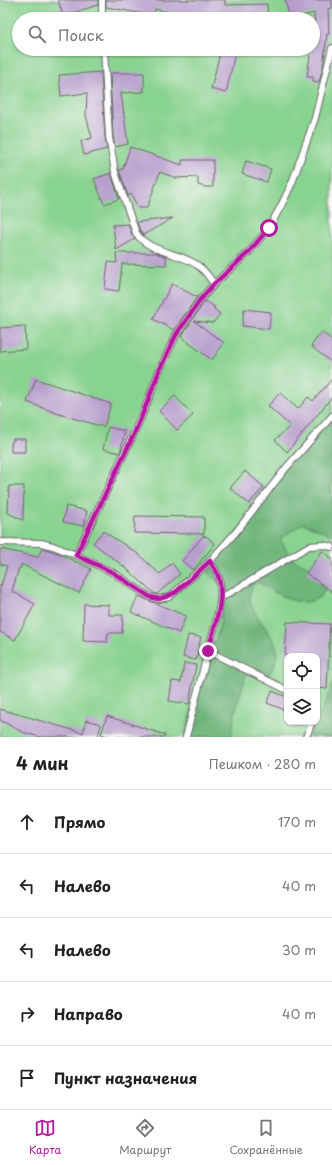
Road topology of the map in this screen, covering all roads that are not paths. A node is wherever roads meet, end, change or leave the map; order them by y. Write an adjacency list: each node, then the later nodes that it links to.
1 (102, 0): 2 (lane)
2 (102, 12)
3 (332, 48): 5 (lane)
4 (104, 56): 5 (lane)
5 (214, 284): 9 (lane)
6 (332, 416): 10 (lane)
7 (0, 542): 9 (lane)
8 (332, 547): 11 (lane)
9 (76, 555): 10 (lane)
10 (210, 561): 11 (lane)
11 (221, 598): 12 (lane)
12 (208, 651): 13 (lane); 15 (lane)
13 (285, 689)
14 (311, 725): 16 (lane)
15 (186, 737)
16 (306, 737)

